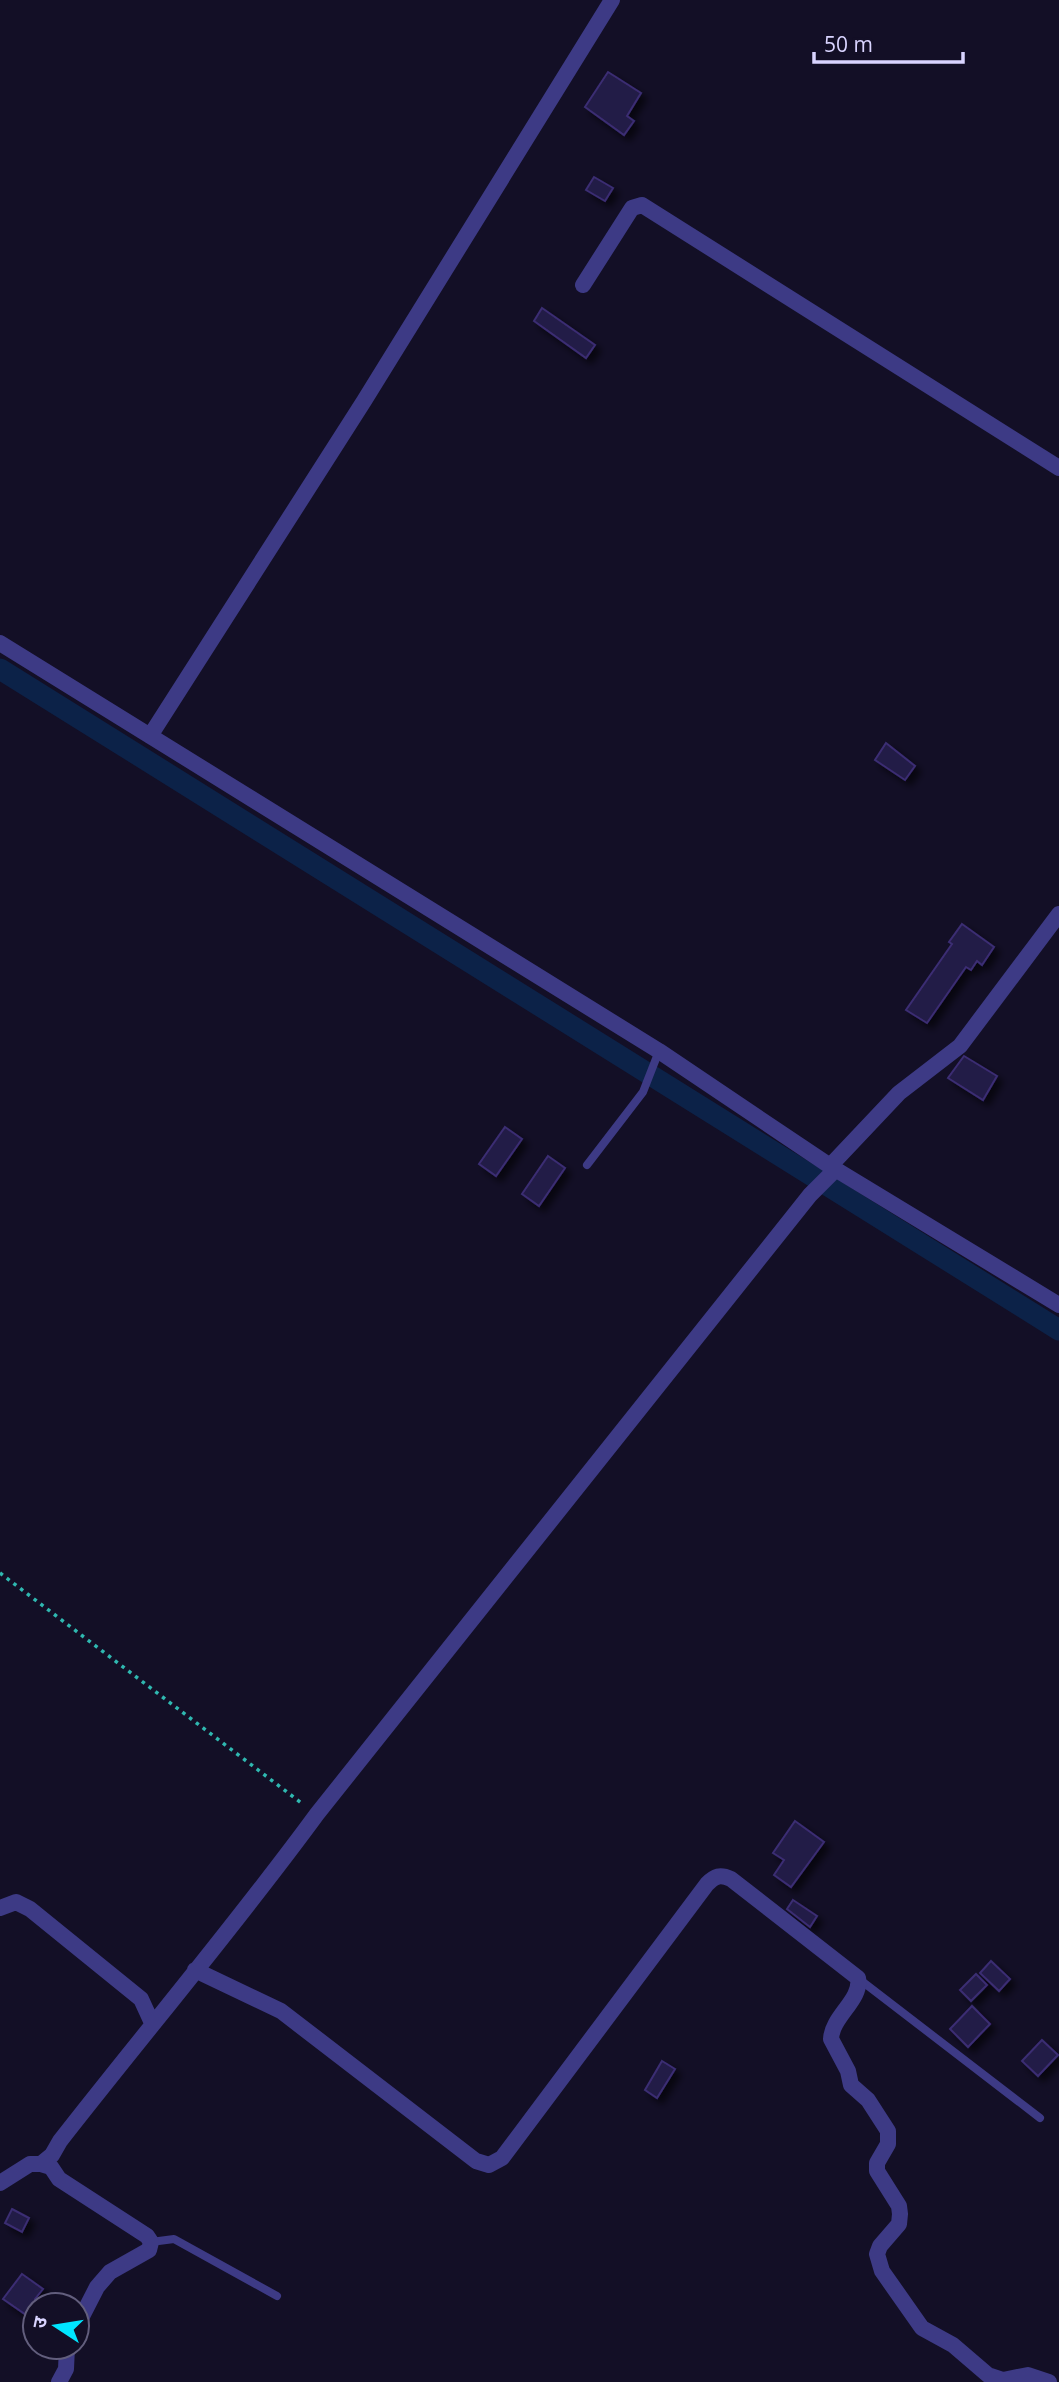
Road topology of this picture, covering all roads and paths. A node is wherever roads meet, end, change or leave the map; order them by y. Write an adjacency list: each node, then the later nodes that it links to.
1 (612, 0): 5 (street)
2 (583, 285): 3 (street)
3 (1059, 468)
4 (0, 643): 5 (street)
5 (150, 736): 7 (street)
6 (1059, 914): 9 (street)
7 (657, 1058): 8 (lane); 9 (street)
8 (587, 1165)
9 (832, 1169): 10 (street); 12 (street)
10 (1057, 1301)
11 (0, 1573): 12 (path)
12 (317, 1814): 14 (street)
13 (0, 1908): 16 (street)
14 (195, 1970): 15 (street); 16 (street)
15 (858, 1978): 17 (lane); 25 (street)
16 (152, 2022): 18 (street)
17 (1040, 2118)
18 (41, 2164): 19 (street); 20 (street)
19 (0, 2183)
20 (151, 2242): 21 (lane); 22 (street)
21 (277, 2296)
22 (91, 2301)
23 (66, 2361): 24 (street)
24 (59, 2382)
25 (1049, 2382)

